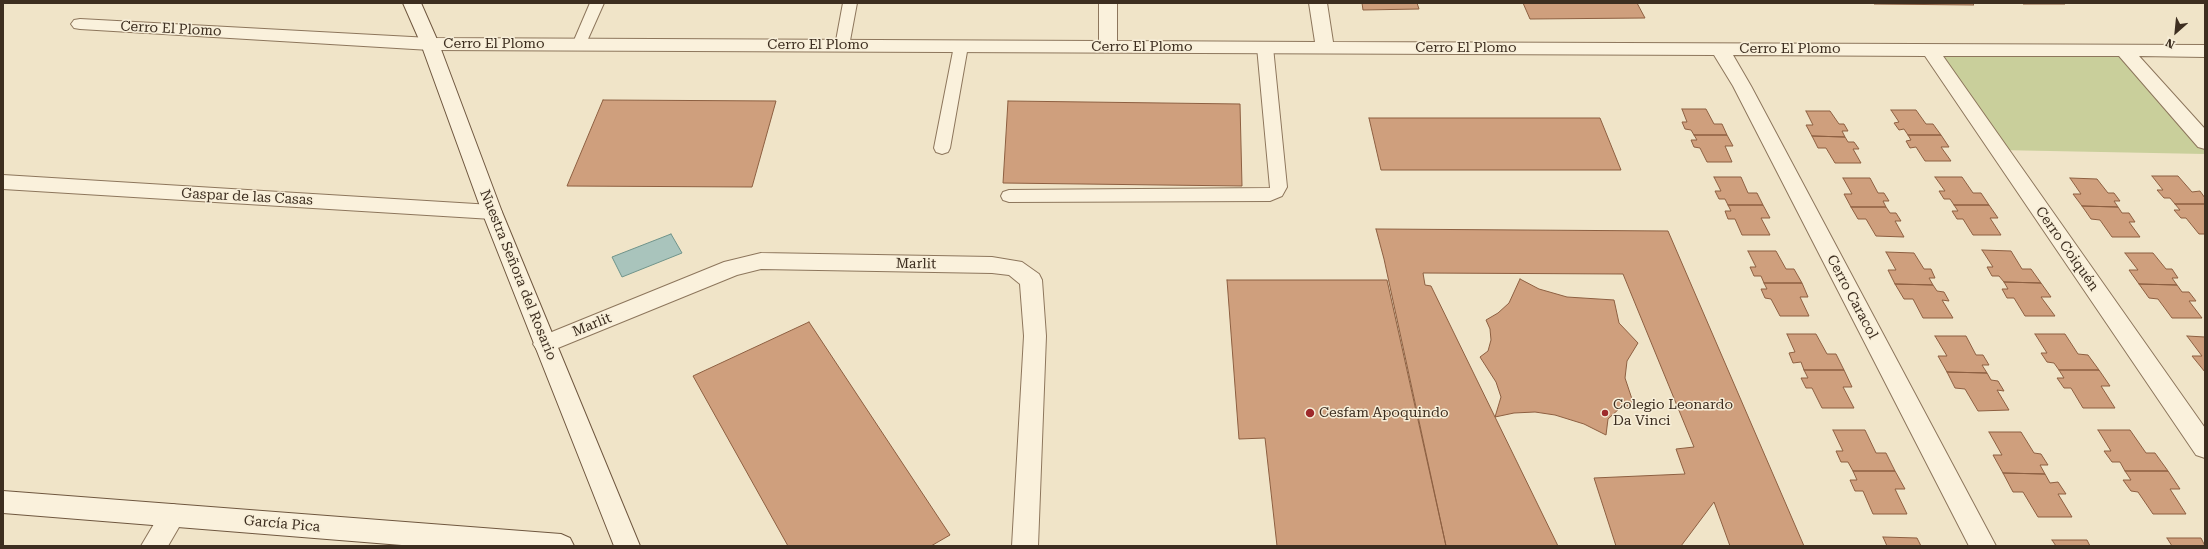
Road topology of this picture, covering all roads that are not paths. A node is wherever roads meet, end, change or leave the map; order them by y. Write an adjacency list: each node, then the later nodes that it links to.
1 (412, 3): 7 (street, Nuestra Señora del Rosario)
2 (597, 3): 8 (lane)
3 (850, 3): 9 (lane)
4 (1108, 3): 11 (street)
5 (1318, 3): 13 (street)
6 (80, 24): 7 (street, Cerro El Plomo)
7 (430, 44): 8 (street, Cerro El Plomo); 22 (street, Nuestra Señora del Rosario)
8 (579, 45): 9 (street, Cerro El Plomo)
9 (842, 46): 10 (street, Cerro El Plomo)
10 (960, 46): 11 (street, Cerro El Plomo); 19 (lane)
11 (1108, 47): 12 (street, Cerro El Plomo)
12 (1265, 47): 13 (street, Cerro El Plomo); 21 (lane)
13 (1325, 48): 14 (street, Cerro El Plomo)
14 (1720, 49): 15 (street, Cerro El Plomo); 32 (street, Cerro Caracol)
15 (1930, 50): 16 (street, Cerro El Plomo); 24 (street, Cerro Coiquén)
16 (2124, 51): 17 (street, Cerro El Plomo); 18 (street)
17 (2205, 51)
18 (2205, 142)
19 (942, 148)
20 (3, 182): 22 (street, Gaspar de las Casas)
21 (1009, 196)
22 (492, 212): 23 (street, Nuestra Señora del Rosario)
23 (545, 344): 30 (street, Nuestra Señora del Rosario); 31 (street, Marlit)
24 (2205, 448)
25 (3, 502): 26 (street, García Pica)
26 (173, 515): 27 (street, García Pica); 28 (street)
27 (494, 543): 29 (street, García Pica)
28 (154, 546)
29 (561, 546)
30 (627, 546)
31 (1025, 546)
32 (1983, 546)

